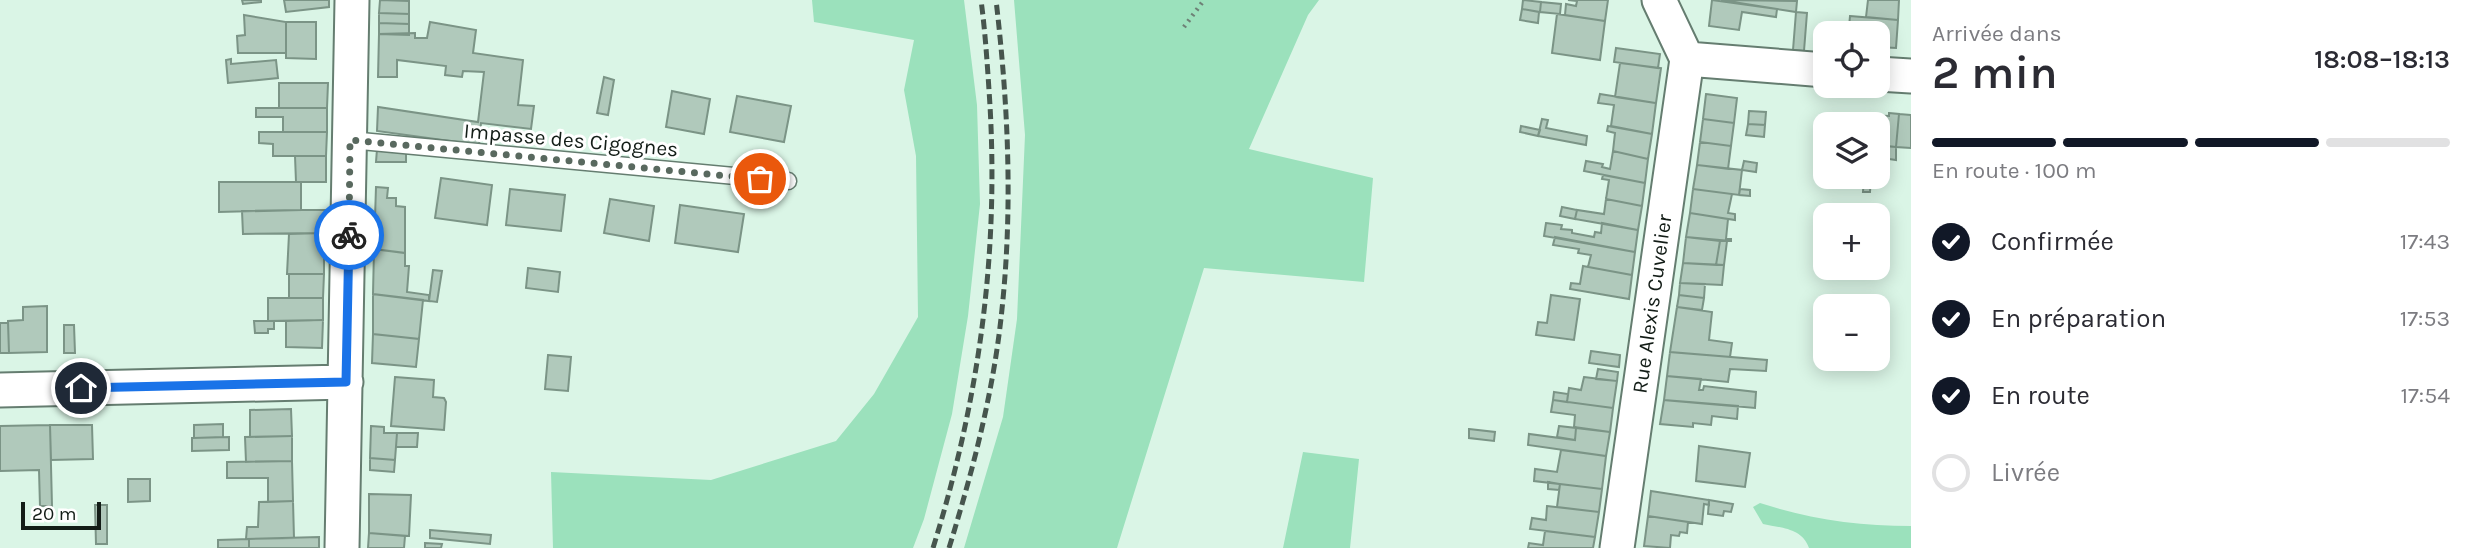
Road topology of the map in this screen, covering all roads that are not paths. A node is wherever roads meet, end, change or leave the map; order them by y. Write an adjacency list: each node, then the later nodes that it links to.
1 (352, 0): 7 (street)
2 (1659, 0): 3 (street)
3 (1687, 59): 4 (street); 12 (street, Rue Alexis Cuvelier)
4 (1813, 69)
5 (1890, 75): 6 (street)
6 (1911, 76)
7 (350, 140): 8 (lane, Impasse des Cigognes); 9 (street)
8 (788, 181)
9 (346, 382): 10 (street); 11 (street)
10 (0, 390)
11 (342, 548)
12 (1617, 548)

